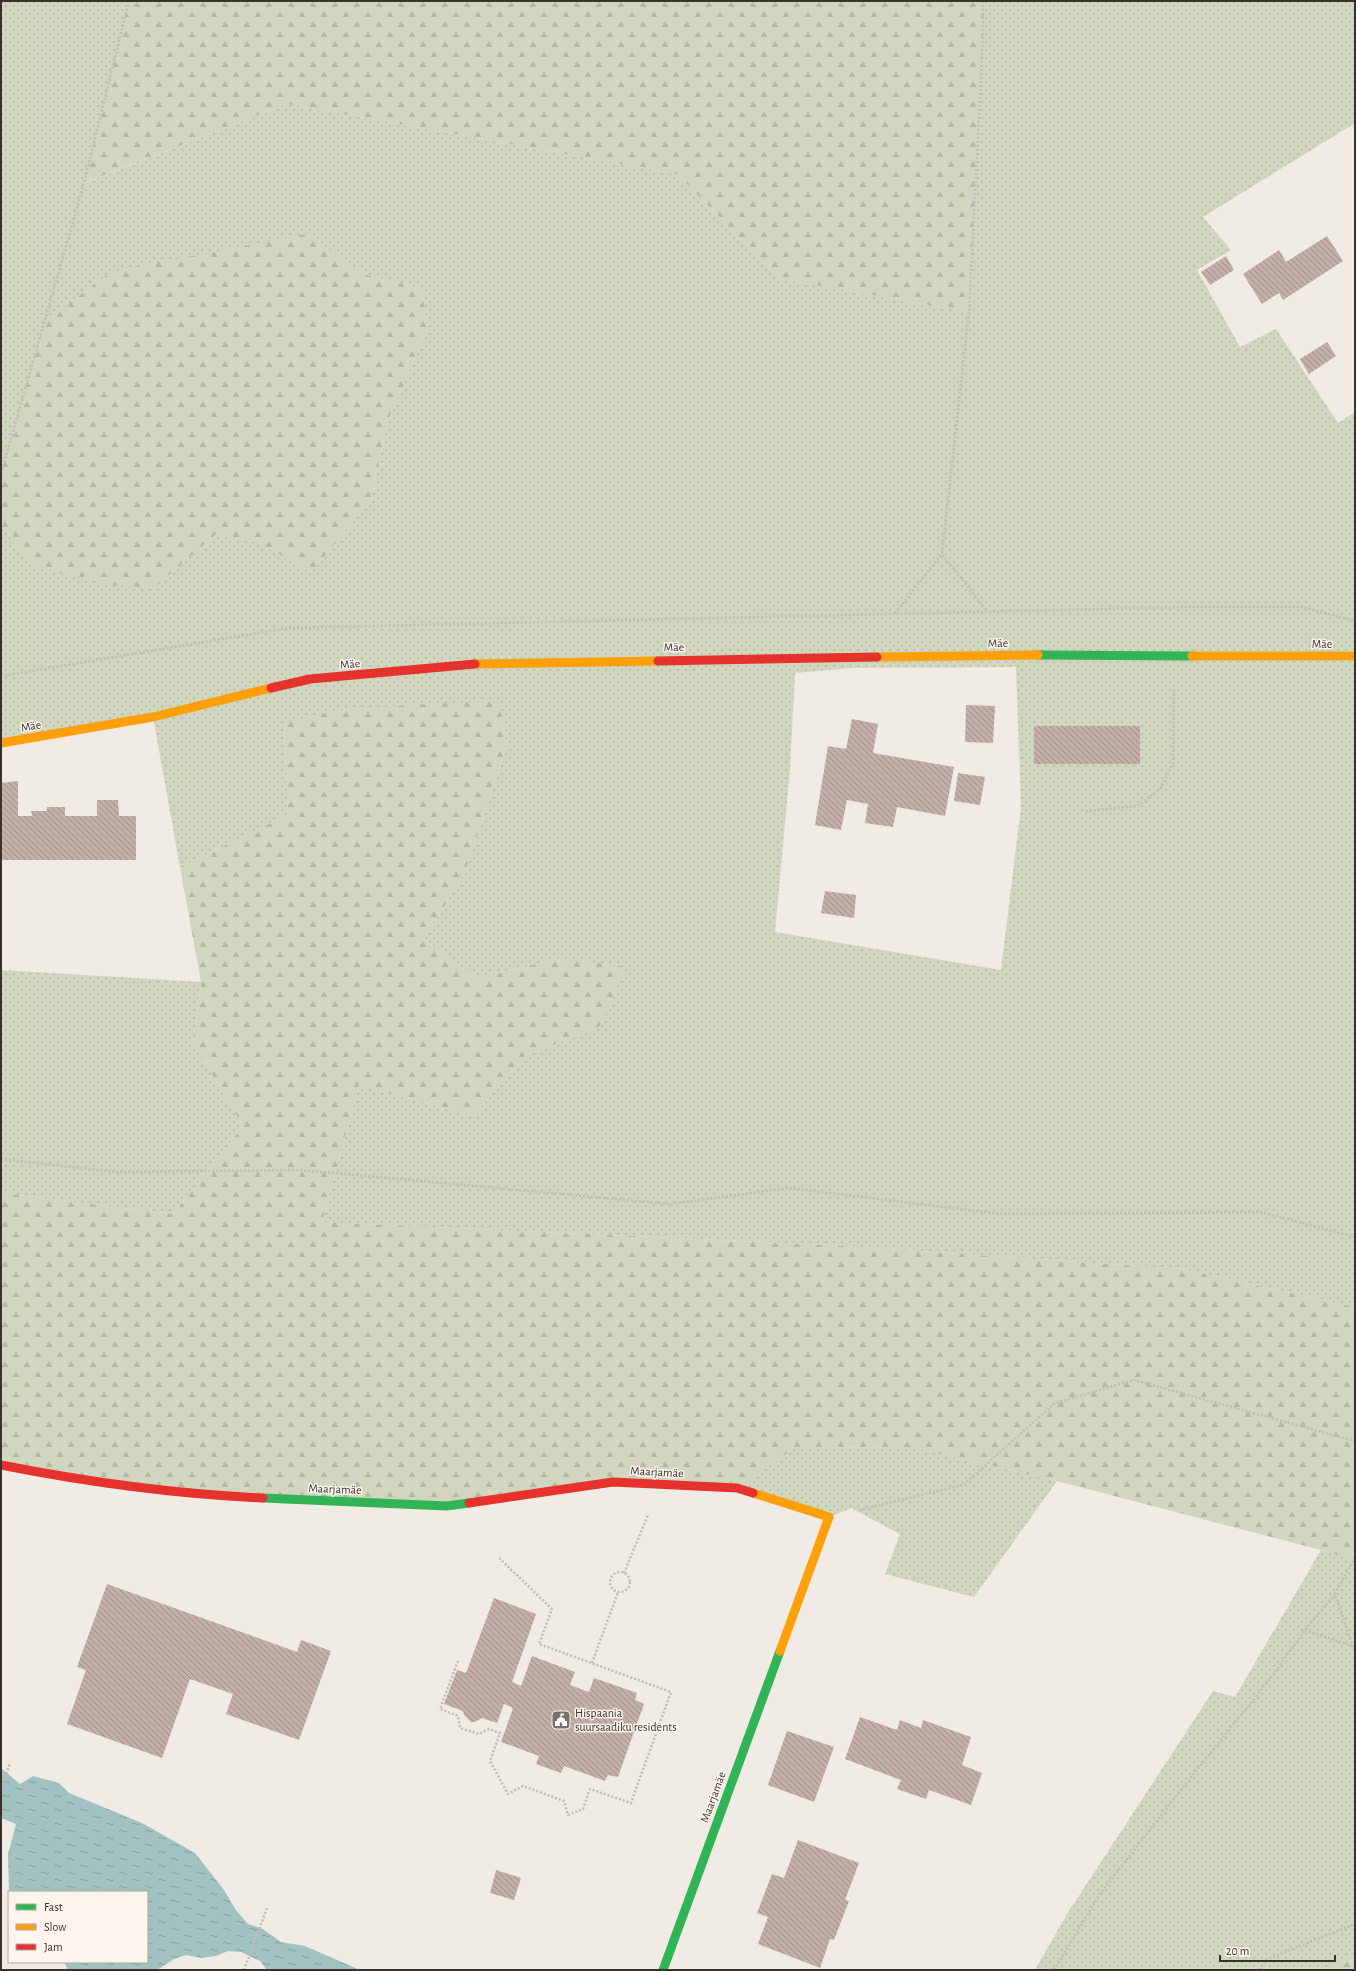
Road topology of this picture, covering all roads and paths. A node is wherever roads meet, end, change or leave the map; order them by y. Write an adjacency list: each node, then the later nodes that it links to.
1 (129, 1): 3 (path)
2 (983, 1): 4 (path)
3 (1, 474)
4 (942, 554): 5 (path); 6 (path)
5 (988, 611): 6 (path); 7 (path)
6 (894, 613): 10 (path)
7 (1355, 621)
8 (1174, 655): 9 (street, Mäe); 11 (street, Mäe); 12 (path)
9 (1355, 656)
10 (1, 676)
11 (1, 743)
12 (1086, 811)
13 (1, 1159): 14 (path)
14 (1355, 1237)
15 (1355, 1441): 18 (path)
16 (1, 1466): 17 (street, Maarjamäe)
17 (653, 1484): 18 (street, Maarjamäe); 21 (path)
18 (829, 1516): 33 (street, Maarjamäe)
19 (498, 1557): 27 (path)
20 (1355, 1557): 23 (path)
21 (624, 1573): 22 (path); 22 (path)
22 (618, 1592): 27 (path)
23 (1335, 1594): 24 (path); 25 (path)
24 (1305, 1630): 25 (path); 34 (path)
25 (1354, 1647)
26 (458, 1661): 27 (path)
27 (592, 1663)
28 (10, 1763): 29 (path)
29 (1, 1789)
30 (267, 1908): 32 (path)
31 (1355, 1924): 35 (path)
32 (244, 1970)
33 (663, 1970)
34 (1054, 1970)
35 (1260, 1970)

